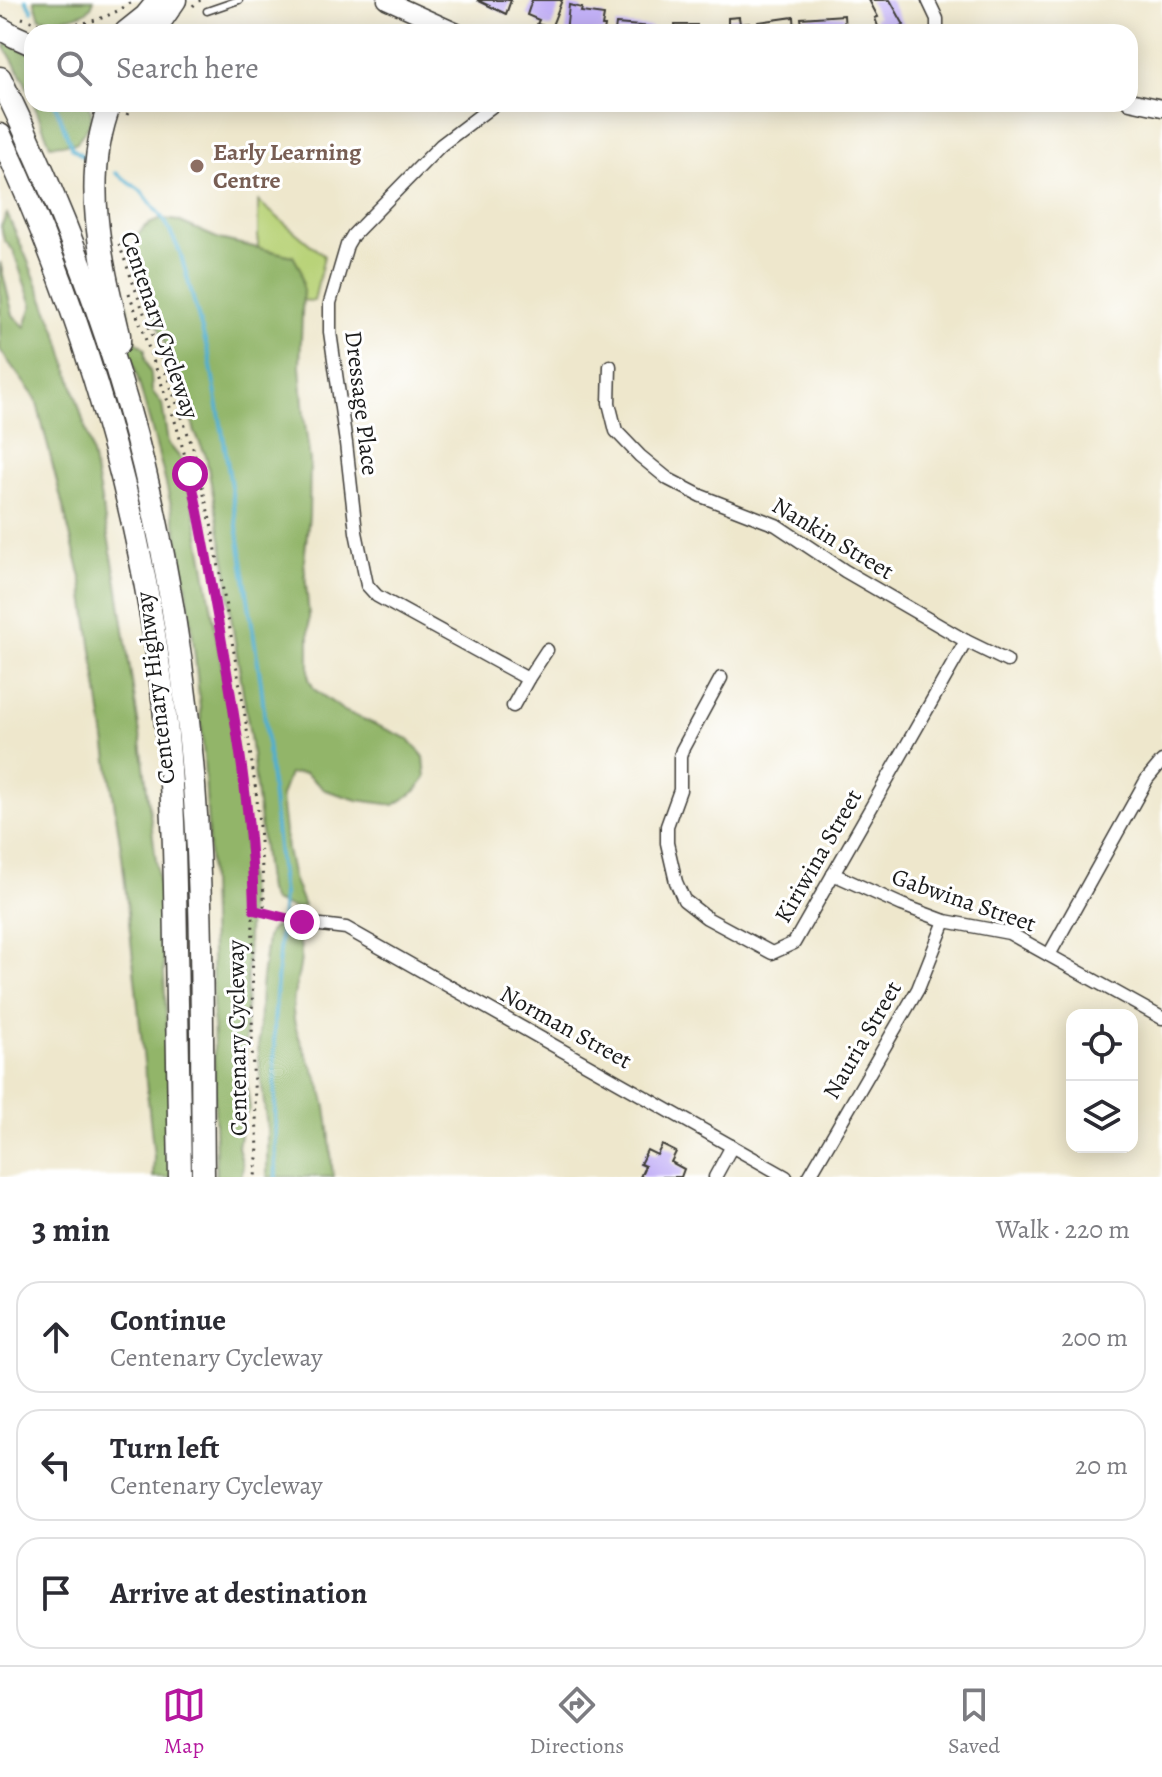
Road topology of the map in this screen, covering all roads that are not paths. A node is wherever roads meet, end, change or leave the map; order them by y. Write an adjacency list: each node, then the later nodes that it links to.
1 (239, 0): 5 (lane)
2 (386, 0): 9 (main road)
3 (928, 0): 10 (street)
4 (170, 2): 7 (highway); 8 (highway)
5 (207, 11)
6 (8, 22): 11 (highway)
7 (136, 24)
8 (158, 24)
9 (439, 24)
10 (937, 24)
11 (24, 37)
12 (0, 78): 19 (highway, Centenary Highway)
13 (1138, 103): 14 (main road)
14 (1162, 108)
15 (108, 112): 19 (highway)
16 (484, 112): 24 (street, Dressage Place)
17 (0, 135): 33 (highway, Centenary Highway)
18 (610, 366): 20 (street, Nankin Street)
19 (117, 370): 34 (highway, Centenary Highway)
20 (966, 641): 22 (street, Nankin Street); 27 (street, Kiriwina Street)
21 (547, 650): 24 (street)
22 (1007, 661)
23 (721, 678): 27 (street, Kiriwina Street)
24 (528, 679): 25 (street)
25 (513, 706)
26 (1162, 761): 30 (street)
27 (833, 874): 28 (street, Gabwina Street)
28 (945, 921): 30 (street, Gabwina Street); 37 (street, Nauria Street)
29 (321, 925): 32 (street, Norman Street)
30 (1049, 955): 31 (street, Gabwina Street)
31 (1162, 1018)
32 (732, 1146): 35 (street); 36 (street, Norman Street)
33 (180, 1177)
34 (203, 1177)
35 (715, 1177)
36 (786, 1177)
37 (809, 1177)

